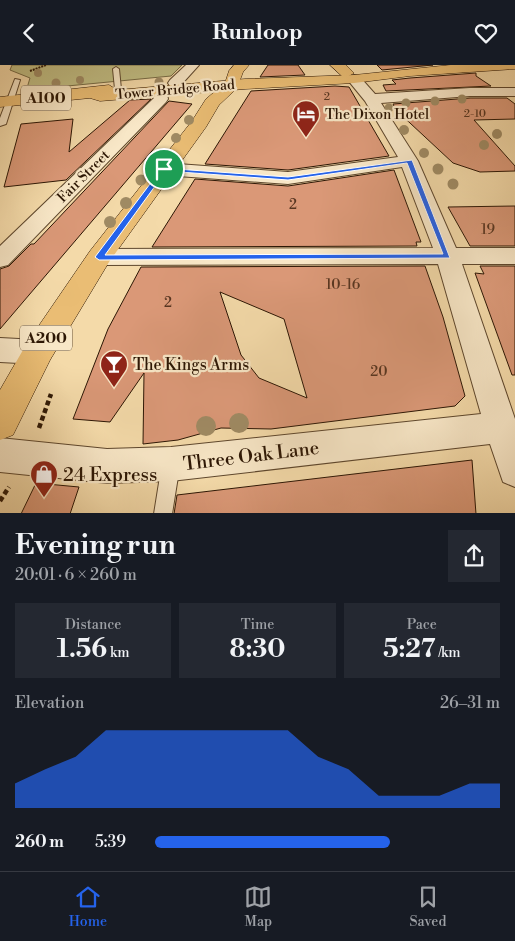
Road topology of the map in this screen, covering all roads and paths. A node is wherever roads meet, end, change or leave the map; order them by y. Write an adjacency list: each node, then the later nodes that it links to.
1 (46, 65): 6 (path)
2 (193, 65): 10 (street)
3 (242, 65): 9 (main road, A200)
4 (515, 65): 7 (main road, Tower Bridge Road / A100)
5 (116, 69): 11 (lane)
6 (28, 71)
7 (346, 72): 9 (main road, Tower Bridge Road / A100); 15 (street)
8 (17, 81): 16 (lane)
9 (232, 82): 10 (main road, Tower Bridge Road / A100); 14 (main road, Tower Bridge Road / A100); 19 (main road, A200)
10 (175, 83): 11 (main road, Tower Bridge Road / A100)
11 (118, 89): 13 (main road, Tower Bridge Road / A100)
12 (515, 92): 15 (street)
13 (92, 93): 14 (main road, Tower Bridge Road / A100); 16 (main road, Tower Bridge Road / A100)
14 (160, 95): 23 (street, Fair Street)
15 (371, 99): 18 (street)
16 (5, 102): 17 (lane)
17 (2, 124)
18 (410, 161): 19 (street); 22 (street)
19 (164, 169): 21 (main road, A200)
20 (515, 256): 22 (street)
21 (99, 257): 22 (street); 25 (main road, A200)
22 (448, 257): 28 (street)
23 (0, 259)
24 (0, 350): 25 (street)
25 (38, 352): 27 (main road, A200)
26 (52, 389): 29 (path)
27 (0, 423)
28 (501, 427): 30 (street, Three Oak Lane); 31 (street)
29 (12, 457): 30 (street, Three Oak Lane); 32 (path)
30 (171, 465): 33 (lane)
31 (515, 471)
32 (0, 501)
33 (163, 513)

